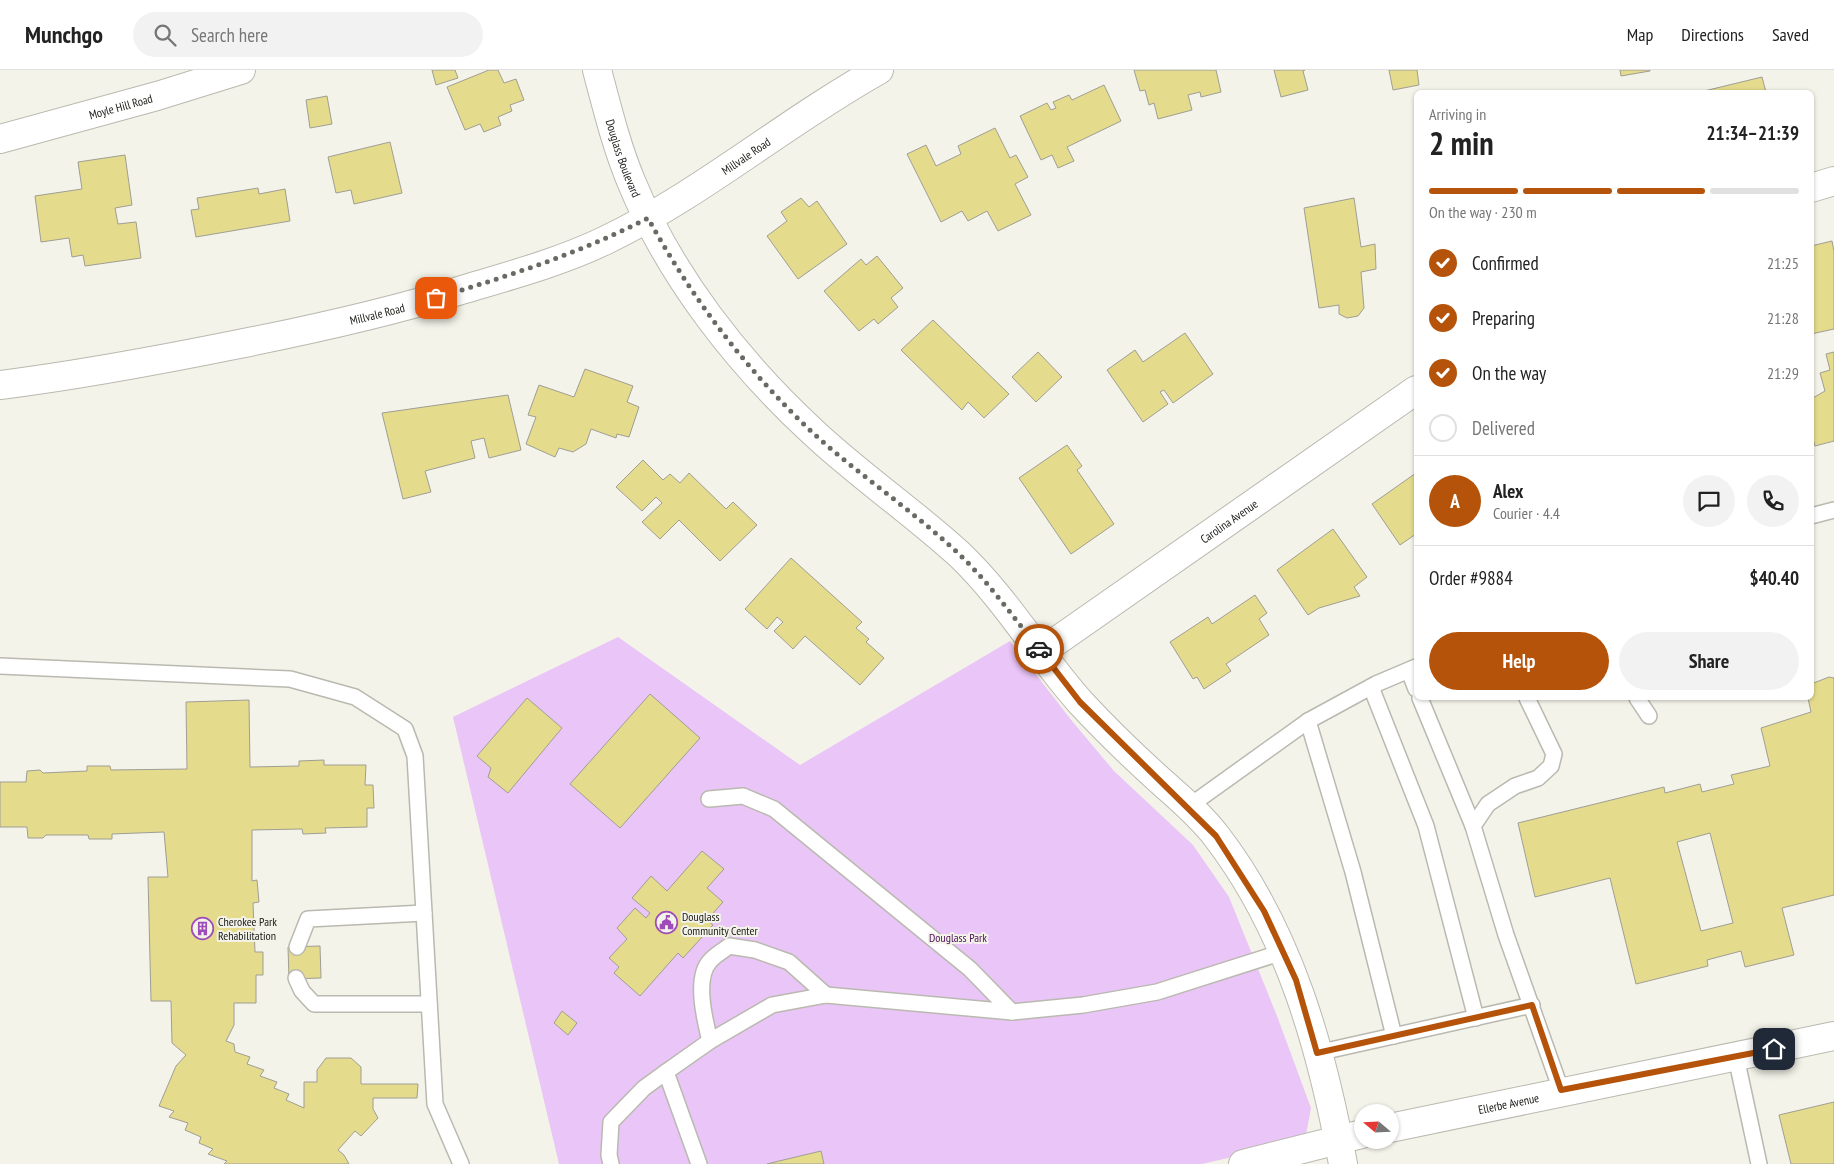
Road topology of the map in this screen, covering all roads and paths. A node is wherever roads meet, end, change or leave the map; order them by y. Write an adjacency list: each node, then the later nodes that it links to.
1 (240, 70): 4 (street, Moyle Hill Road)
2 (597, 70): 7 (street, Douglass Boulevard)
3 (879, 70): 7 (street, Millvale Road)
4 (0, 139)
5 (1834, 181): 6 (street)
6 (1814, 187)
7 (648, 218): 8 (street, Millvale Road); 12 (street, Douglass Boulevard)
8 (0, 385)
9 (1414, 391): 12 (street, Carolina Avenue)
10 (1834, 510): 11 (lane)
11 (1814, 515)
12 (1041, 652): 22 (street, Douglass Boulevard)
13 (0, 666): 24 (lane)
14 (1412, 669): 15 (lane)
15 (1371, 687): 20 (lane); 32 (lane)
16 (1421, 700): 23 (lane)
17 (1528, 700): 23 (lane)
18 (1638, 700): 19 (lane)
19 (1649, 716)
20 (1308, 722): 22 (lane); 33 (lane)
21 (708, 799): 31 (lane)
22 (1188, 807): 26 (street, Douglass Boulevard)
23 (1473, 826): 30 (lane)
24 (424, 913): 25 (lane); 29 (lane)
25 (298, 947)
26 (1283, 952): 31 (lane); 36 (street, Douglass Boulevard)
27 (296, 978): 29 (lane)
28 (826, 995): 31 (lane); 35 (lane); 35 (lane)
29 (429, 1004): 42 (lane)
30 (1532, 1005): 32 (lane); 39 (lane)
31 (1012, 1012)
32 (1476, 1018): 33 (lane)
33 (1394, 1036): 36 (lane)
34 (1834, 1036): 37 (street, Ellerbe Avenue)
35 (710, 1041): 38 (lane)
36 (1317, 1053): 41 (street, Douglass Boulevard)
37 (1736, 1057): 39 (street, Ellerbe Avenue); 46 (lane)
38 (666, 1072): 43 (lane); 44 (lane)
39 (1561, 1090): 40 (street, Ellerbe Avenue)
40 (1399, 1126)
41 (1348, 1146): 45 (street)
42 (461, 1164)
43 (611, 1164)
44 (699, 1164)
45 (1243, 1164)
46 (1759, 1164)

